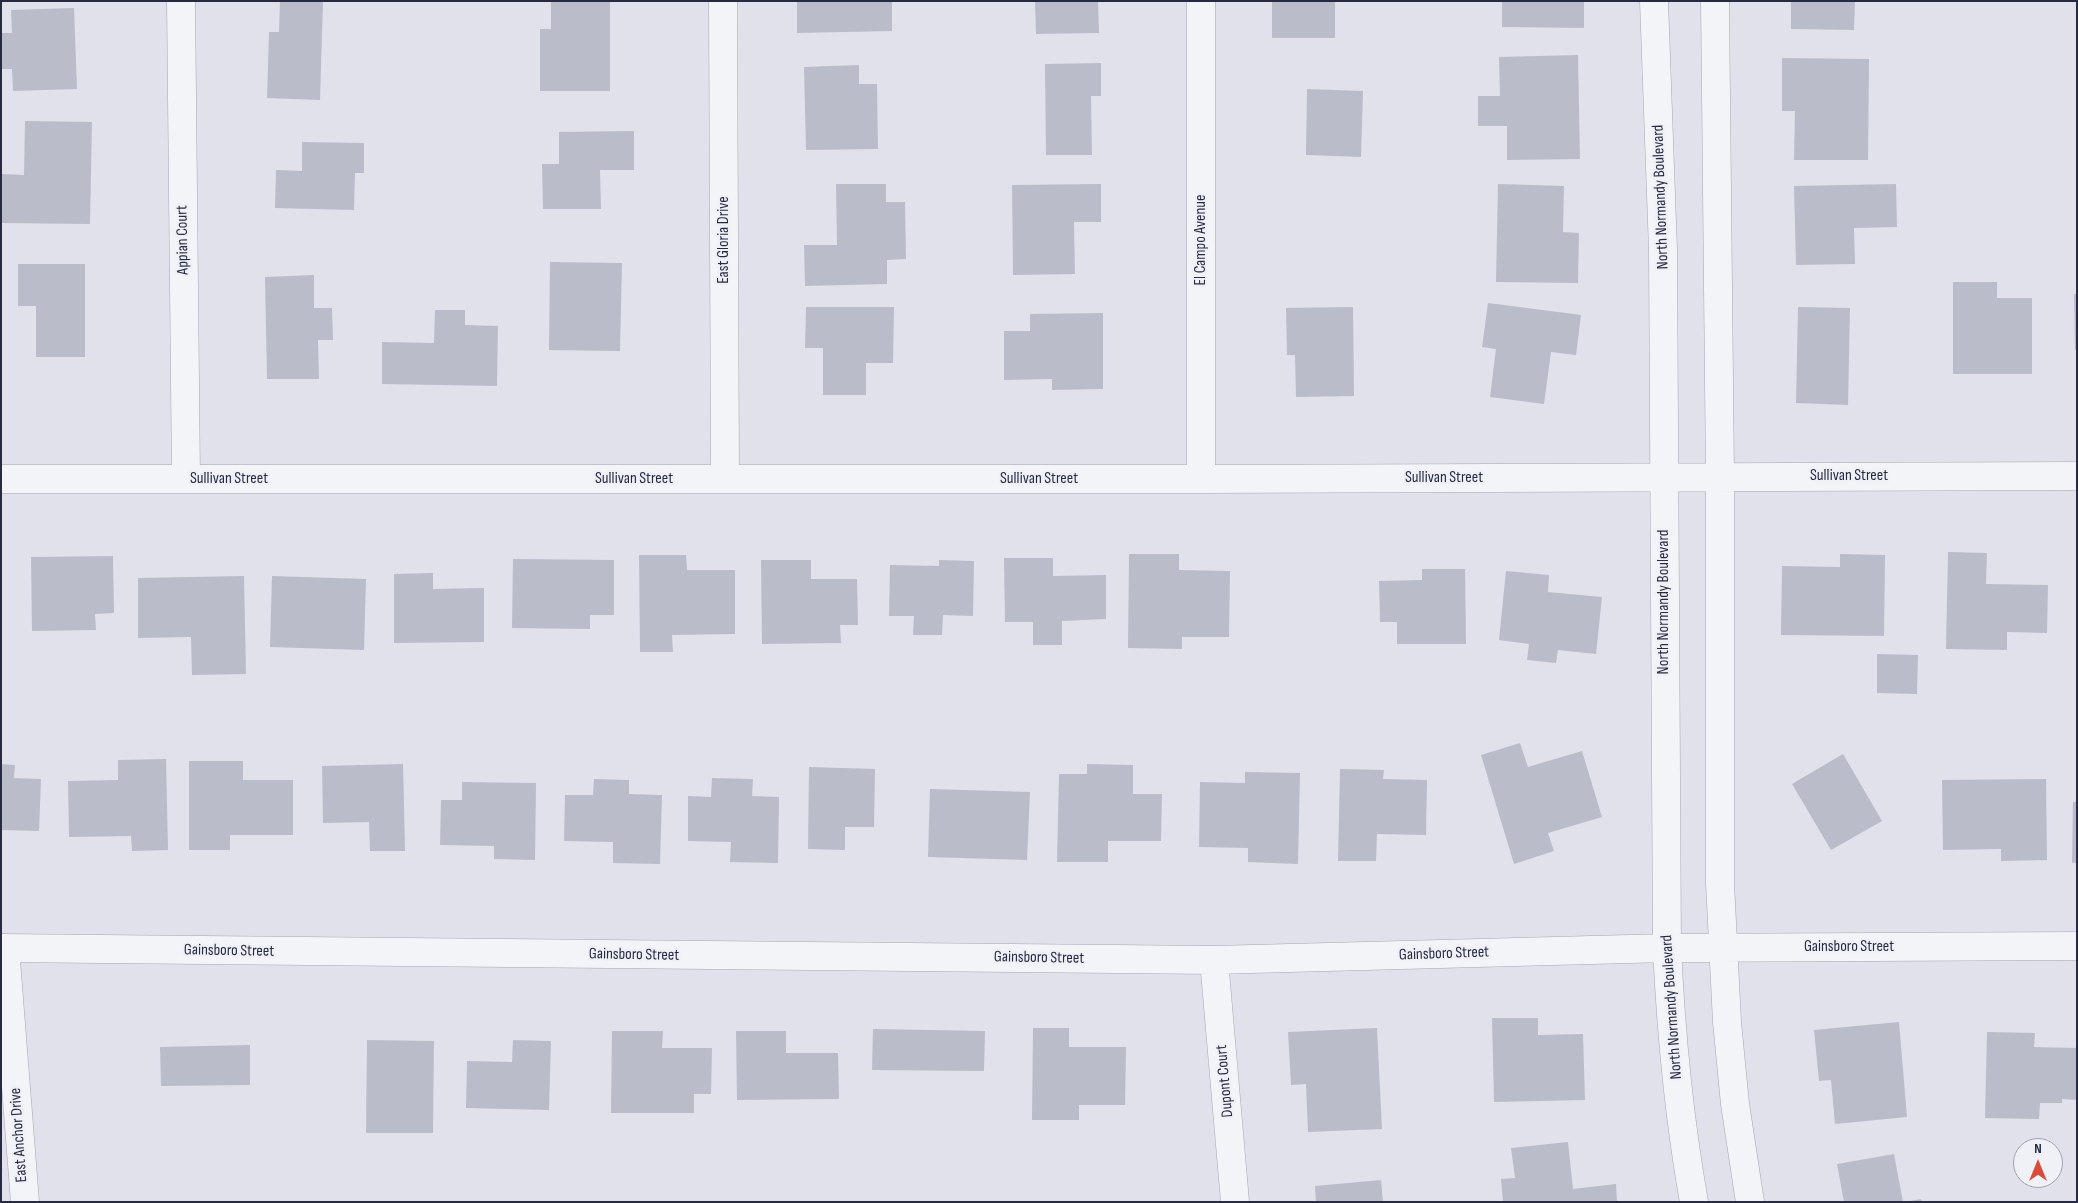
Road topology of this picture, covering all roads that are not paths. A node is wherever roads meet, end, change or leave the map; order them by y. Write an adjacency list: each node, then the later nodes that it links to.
1 (180, 1): 10 (street, Appian Court)
2 (723, 1): 11 (street, East Gloria Drive)
3 (1201, 1): 12 (street, El Campo Avenue)
4 (1654, 1): 6 (street, North Normandy Boulevard)
5 (1715, 1): 7 (street)
6 (1663, 476): 7 (street, Sullivan Street); 12 (street, Sullivan Street); 15 (street, North Normandy Boulevard)
7 (1720, 476): 8 (street, Sullivan Street); 16 (street)
8 (2077, 476)
9 (1, 479): 10 (street, Sullivan Street)
10 (186, 479): 11 (street, Sullivan Street)
11 (725, 479): 12 (street, Sullivan Street)
12 (1201, 479)
13 (2077, 946): 16 (street, Gainsboro Street)
14 (3, 948): 17 (street, Gainsboro Street); 18 (street, East Anchor Drive)
15 (1667, 948): 16 (street, Gainsboro Street); 17 (street, Gainsboro Street); 20 (street, North Normandy Boulevard)
16 (1722, 948): 21 (street)
17 (1214, 960): 19 (street, Dupont Court)
18 (25, 1202)
19 (1235, 1202)
20 (1694, 1202)
21 (1750, 1202)

